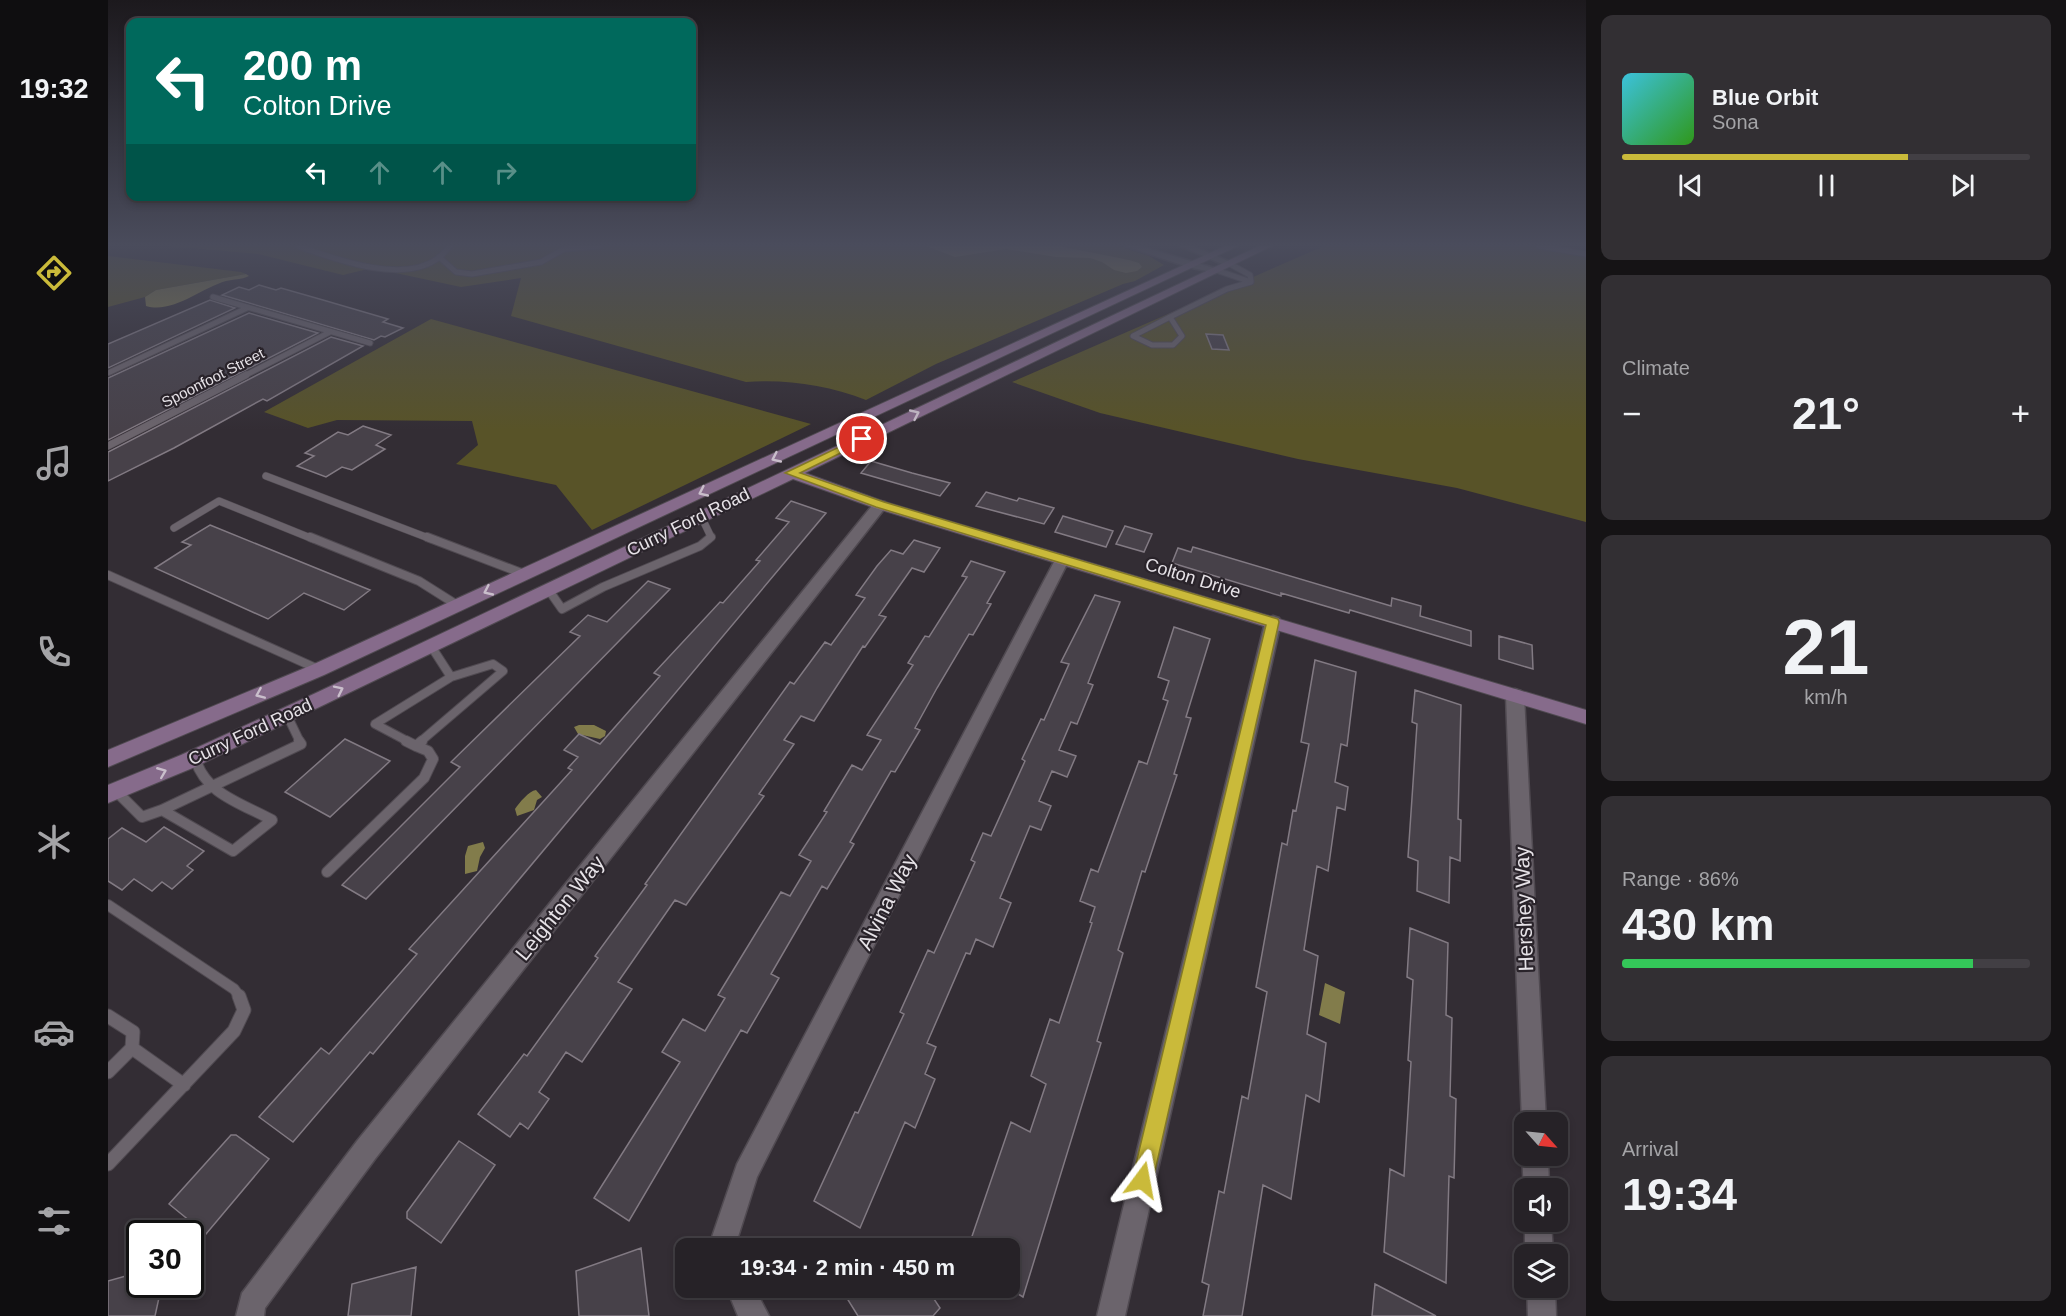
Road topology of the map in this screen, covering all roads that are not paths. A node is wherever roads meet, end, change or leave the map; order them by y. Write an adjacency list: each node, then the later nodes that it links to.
1 (1101, 307): 8 (main road, Curry Ford Road)
2 (1138, 307): 12 (main road, Curry Ford Road, one-way to 2)
3 (1188, 307): 5 (lane)
4 (247, 308): 6 (lane); 9 (lane)
5 (1170, 316): 5 (lane)
6 (330, 332): 7 (lane); 10 (lane, Spoonfoot Street)
7 (370, 343)
8 (1013, 348): 11 (main road, Curry Ford Road, one-way to 11); 12 (main road)
9 (108, 372)
10 (108, 446)
11 (756, 467): 18 (main road, Curry Ford Road, one-way to 18); 23 (main road)
12 (791, 473): 14 (main road, Colton Drive); 15 (main road, Curry Ford Road)
13 (266, 476): 18 (lane)
14 (880, 504): 17 (main road, Colton Drive); 47 (street, Leighton Way)
15 (701, 516): 20 (main road, Curry Ford Road); 20 (lane)
16 (174, 528): 21 (lane)
17 (1062, 560): 22 (main road, Colton Drive); 44 (street, Alvina Way)
18 (524, 574): 21 (main road, Curry Ford Road, one-way to 21)
19 (108, 575): 25 (lane)
20 (548, 589): 23 (main road, Curry Ford Road)
21 (457, 605): 25 (main road, Curry Ford Road)
22 (1273, 622): 27 (main road, Colton Drive); 49 (street)
23 (476, 624): 24 (main road, Curry Ford Road)
24 (430, 646): 26 (lane); 28 (main road, Curry Ford Road, one-way to 24)
25 (318, 670): 32 (main road, Curry Ford Road, one-way to 32)
26 (451, 677): 30 (lane); 30 (lane)
27 (1515, 696): 29 (main road, Colton Drive); 42 (street, Hershey Way)
28 (287, 715): 31 (main road, Curry Ford Road); 33 (lane)
29 (1586, 717)
30 (416, 746): 36 (lane)
31 (195, 758): 33 (lane); 34 (main road, Curry Ford Road, one-way to 31)
32 (108, 759)
33 (210, 787): 35 (lane); 35 (lane)
34 (112, 792): 35 (lane)
35 (162, 810)
36 (327, 872)
37 (108, 905): 41 (lane)
38 (108, 1016): 39 (lane)
39 (132, 1048): 40 (lane); 41 (lane)
40 (108, 1072)
41 (184, 1084): 43 (lane)
42 (1534, 1112)
43 (108, 1164)
44 (725, 1238)
45 (744, 1298): 48 (street)
46 (1541, 1298): 50 (street)
47 (250, 1316)
48 (755, 1316)
49 (1111, 1316)
50 (1542, 1316)

